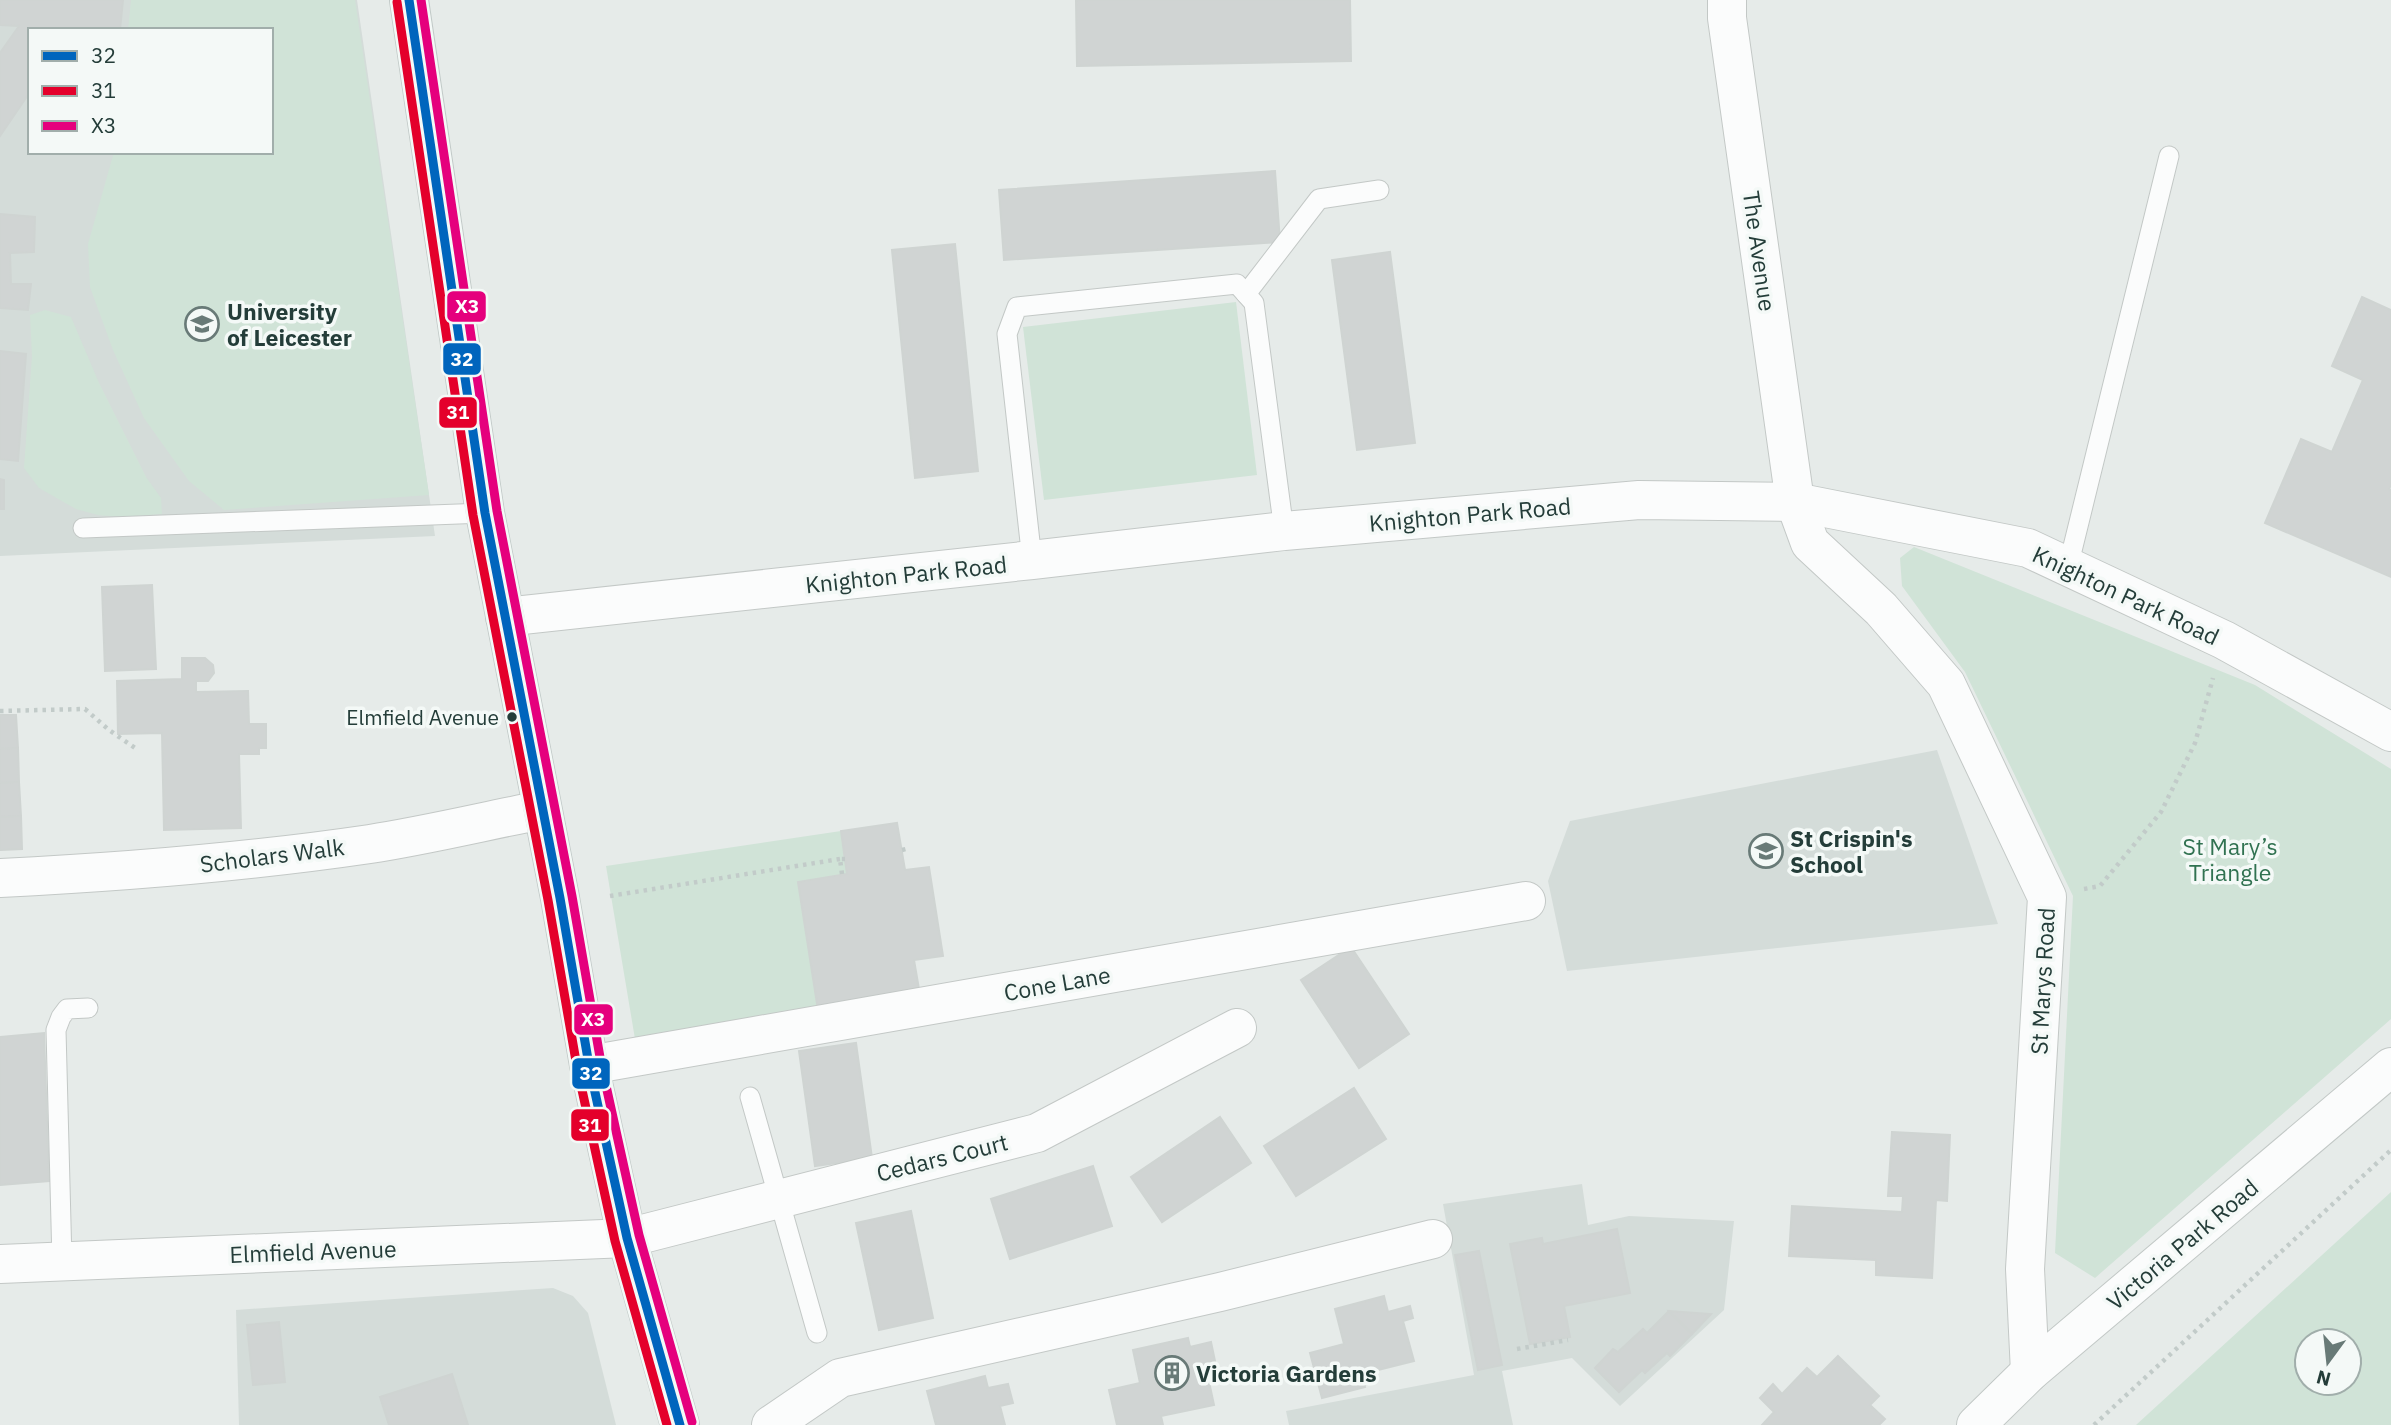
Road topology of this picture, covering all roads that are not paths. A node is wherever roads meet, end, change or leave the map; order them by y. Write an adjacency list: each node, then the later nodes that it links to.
1 (409, 0): 7 (main road)
2 (1727, 0): 6 (street, The Avenue)
3 (2169, 156): 11 (lane)
4 (1379, 190): 5 (lane)
5 (1246, 294): 9 (lane); 10 (lane)
6 (1795, 502): 9 (street, Knighton Park Road); 11 (street, Knighton Park Road); 28 (street, St Marys Road)
7 (485, 513): 8 (lane); 12 (main road)
8 (83, 528)
9 (1284, 531): 10 (street, Knighton Park Road)
10 (1032, 561): 12 (street, Knighton Park Road)
11 (2068, 567): 13 (street, Knighton Park Road)
12 (505, 617): 14 (main road)
13 (2391, 732)
14 (542, 810): 15 (street, Scholars Walk); 19 (main road)
15 (0, 878)
16 (1526, 901): 19 (street, Cone Lane)
17 (88, 1008): 25 (lane)
18 (1237, 1028): 22 (street, Cedars Court)
19 (589, 1065): 23 (main road)
20 (2391, 1066): 28 (street, Victoria Park Road)
21 (750, 1097): 22 (lane)
22 (779, 1199): 23 (street, Cedars Court); 27 (lane)
23 (627, 1238): 25 (street, Elmfield Avenue); 29 (main road)
24 (1433, 1239): 30 (street)
25 (62, 1262): 26 (street, Elmfield Avenue)
26 (0, 1264)
27 (817, 1333)
28 (2030, 1372): 31 (street, Victoria Park Road)
29 (680, 1425)
30 (771, 1425)
31 (1976, 1425)

